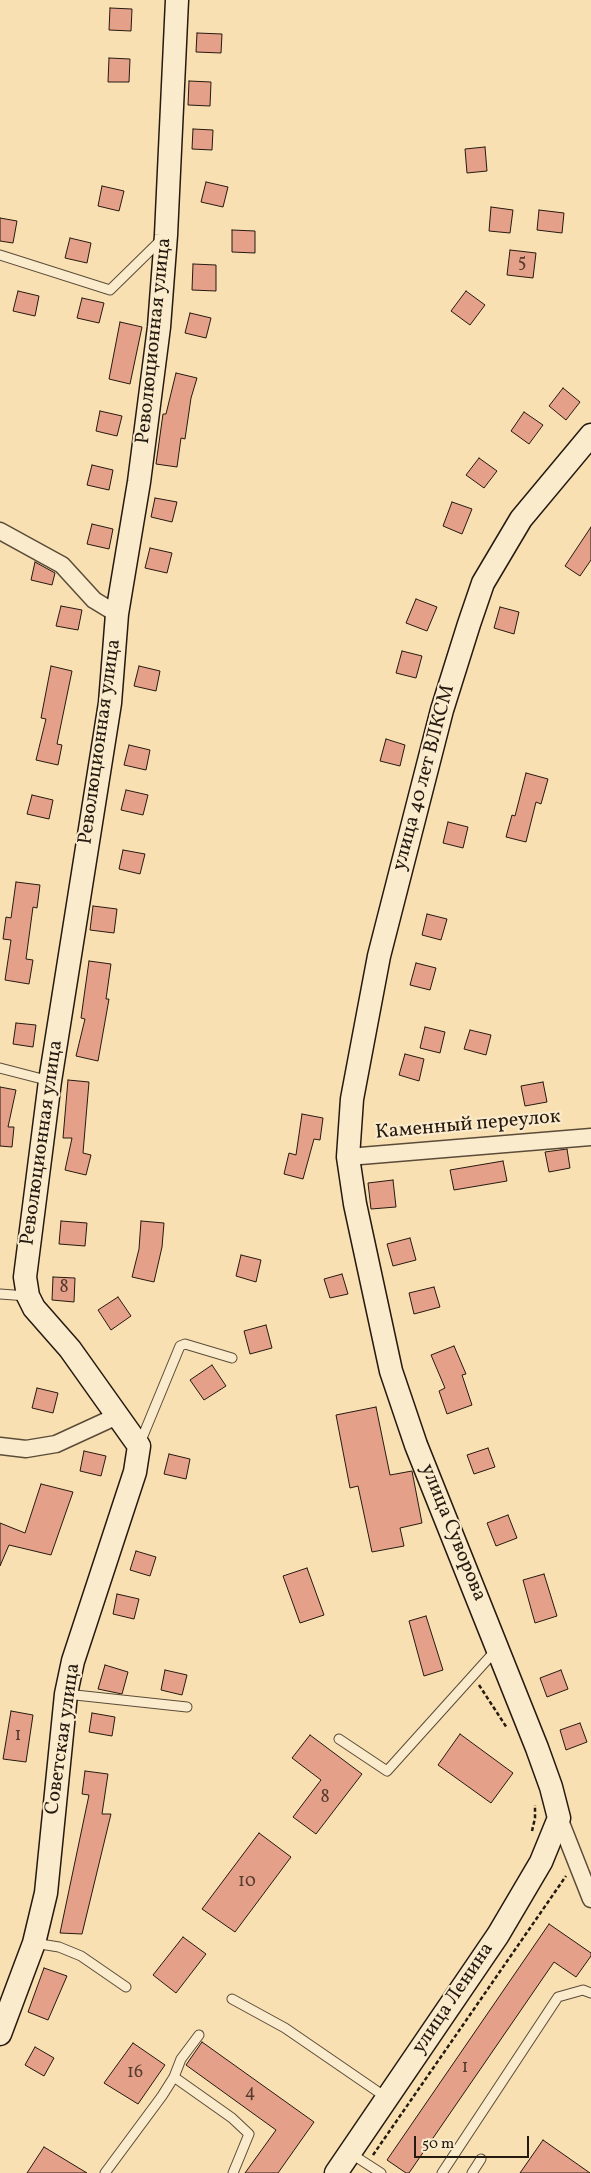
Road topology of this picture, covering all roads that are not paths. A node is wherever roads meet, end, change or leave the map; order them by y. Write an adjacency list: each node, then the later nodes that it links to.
1 (177, 0): 2 (street, Революционная улица)
2 (166, 235): 3 (lane); 6 (street, Революционная улица)
3 (0, 255)
4 (591, 434): 10 (street, улица 40 лет ВЛКСМ)
5 (0, 531): 6 (street)
6 (117, 614): 8 (street, Революционная улица)
7 (0, 1068): 8 (lane)
8 (50, 1081): 12 (street, Революционная улица)
9 (591, 1137): 10 (street, Каменный переулок)
10 (348, 1157): 17 (street, улица Суворова)
11 (0, 1294): 12 (lane)
12 (28, 1296): 14 (street, Революционная улица)
13 (232, 1358): 16 (lane)
14 (117, 1416): 15 (street); 16 (street, Революционная улица)
15 (0, 1446)
16 (139, 1446): 18 (street, Советская улица)
17 (498, 1648): 20 (lane); 21 (street, улица Суворова)
18 (66, 1694): 19 (lane); 23 (street, Советская улица)
19 (187, 1707)
20 (339, 1739)
21 (559, 1818): 22 (street, улица Суворова); 30 (street, улица Ленина)
22 (591, 1899)
23 (34, 1943): 24 (lane); 27 (street, Советская улица)
24 (126, 1987)
25 (591, 1993): 37 (lane)
26 (232, 1999): 30 (lane)
27 (0, 2034)
28 (199, 2035): 29 (lane)
29 (174, 2077): 33 (lane); 34 (lane)
30 (387, 2098): 31 (street, улица Ленина)
31 (358, 2159): 35 (street, улица Ленина); 36 (lane)
32 (481, 2159): 38 (lane)
33 (105, 2173)
34 (233, 2173)
35 (336, 2173)
36 (381, 2173)
37 (442, 2173)
38 (472, 2173)

